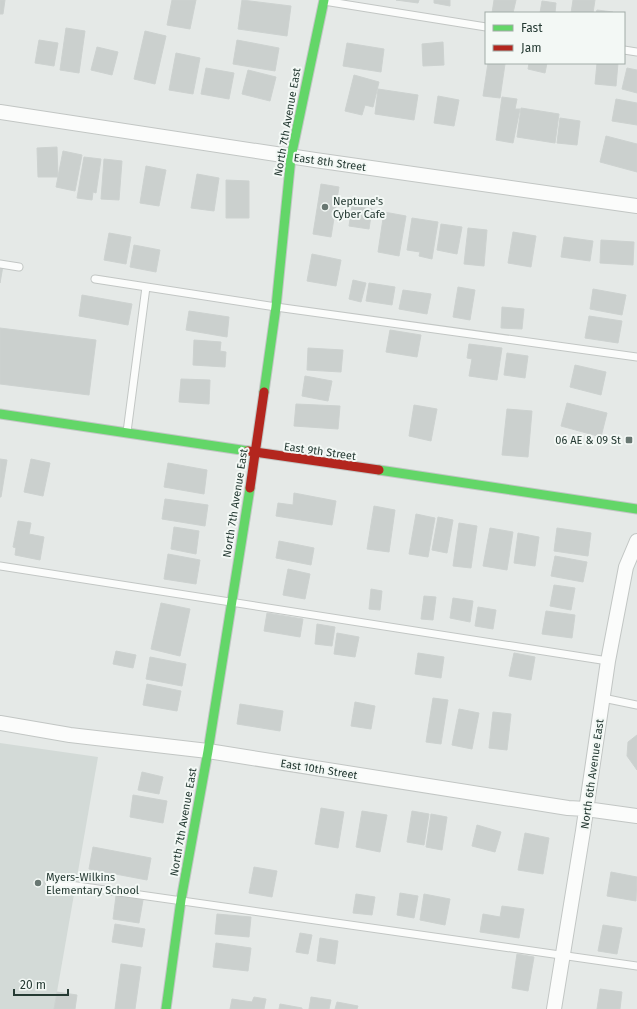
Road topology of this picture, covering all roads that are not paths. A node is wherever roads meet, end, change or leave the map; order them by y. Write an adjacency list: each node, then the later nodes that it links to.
1 (318, 0): 2 (lane)
2 (324, 0): 3 (lane); 7 (street, North 7th Avenue East)
3 (485, 27)
4 (625, 50): 5 (lane)
5 (637, 52)
6 (0, 112): 7 (street, East 8th Street)
7 (291, 157): 8 (street, East 8th Street); 13 (street, North 7th Avenue East)
8 (637, 206)
9 (0, 264): 10 (lane)
10 (18, 267)
11 (95, 279): 12 (lane)
12 (146, 287): 13 (lane); 16 (lane)
13 (276, 307): 14 (lane); 17 (street, North 7th Avenue East)
14 (637, 357)
15 (0, 414): 16 (street, East 9th Street)
16 (126, 434): 17 (street, East 9th Street)
17 (256, 453): 18 (street, East 9th Street); 21 (street, North 7th Avenue East)
18 (637, 509)
19 (637, 541): 22 (street, North 6th Avenue East)
20 (0, 566): 21 (lane)
21 (231, 603): 22 (lane); 26 (street, North 7th Avenue East)
22 (608, 662): 23 (street, North 6th Avenue East)
23 (603, 698): 24 (lane); 27 (street, North 6th Avenue East)
24 (637, 705)
25 (0, 723): 26 (street, East 10th Street)
26 (208, 751): 27 (street, East 10th Street); 30 (street, North 7th Avenue East)
27 (586, 809): 28 (street, East 10th Street); 31 (street, North 6th Avenue East)
28 (637, 816)
29 (49, 882): 30 (lane)
30 (181, 900): 31 (lane); 33 (street, North 7th Avenue East)
31 (562, 954): 32 (lane); 34 (street, North 6th Avenue East)
32 (637, 966)
33 (166, 1009)
34 (554, 1009)

